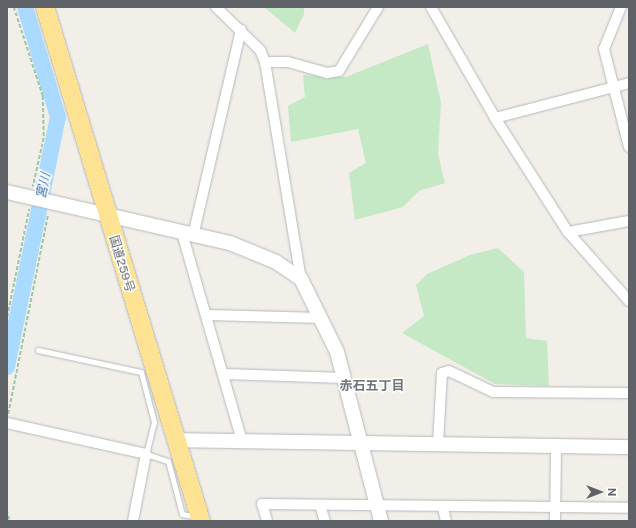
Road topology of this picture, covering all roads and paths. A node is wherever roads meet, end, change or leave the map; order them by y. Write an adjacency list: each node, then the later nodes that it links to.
1 (14, 7): 14 (path)
2 (45, 7): 15 (highway, 国道259号)
3 (216, 7): 7 (street)
4 (378, 7): 8 (street)
5 (431, 7): 11 (street)
6 (621, 7): 10 (street)
7 (241, 30): 8 (street); 18 (street)
8 (265, 62): 19 (street)
9 (629, 83): 10 (street)
10 (614, 86): 11 (street); 12 (street)
11 (495, 118): 17 (street)
12 (629, 147)
13 (7, 192): 14 (street)
14 (41, 199): 15 (street); 22 (path); 28 (path)
15 (107, 216): 18 (street); 29 (highway, 国道259号)
16 (629, 221): 17 (street)
17 (568, 232): 20 (street)
18 (188, 234): 19 (street); 21 (street)
19 (301, 279): 23 (street)
20 (629, 301)
21 (208, 315): 23 (street); 25 (street)
22 (7, 317)
23 (322, 318): 26 (street)
24 (38, 350): 35 (lane)
25 (225, 374): 26 (street); 30 (street)
26 (344, 378): 31 (street)
27 (629, 393): 32 (street)
28 (7, 422): 35 (street)
29 (175, 440): 30 (street); 42 (highway, 国道259号)
30 (242, 441): 31 (street)
31 (363, 444): 32 (street); 37 (street)
32 (438, 444): 33 (street)
33 (556, 446): 34 (street); 38 (street)
34 (629, 446)
35 (146, 454): 42 (lane); 44 (street)
36 (320, 505): 37 (street); 45 (street); 46 (street)
37 (377, 505): 39 (street); 47 (street)
38 (556, 507): 39 (street); 40 (street); 49 (street)
39 (443, 508): 48 (street)
40 (629, 508)
41 (7, 510): 43 (path)
42 (200, 519)
43 (10, 521)
44 (133, 521)
45 (267, 521)
46 (325, 521)
47 (381, 521)
48 (446, 521)
49 (555, 521)

